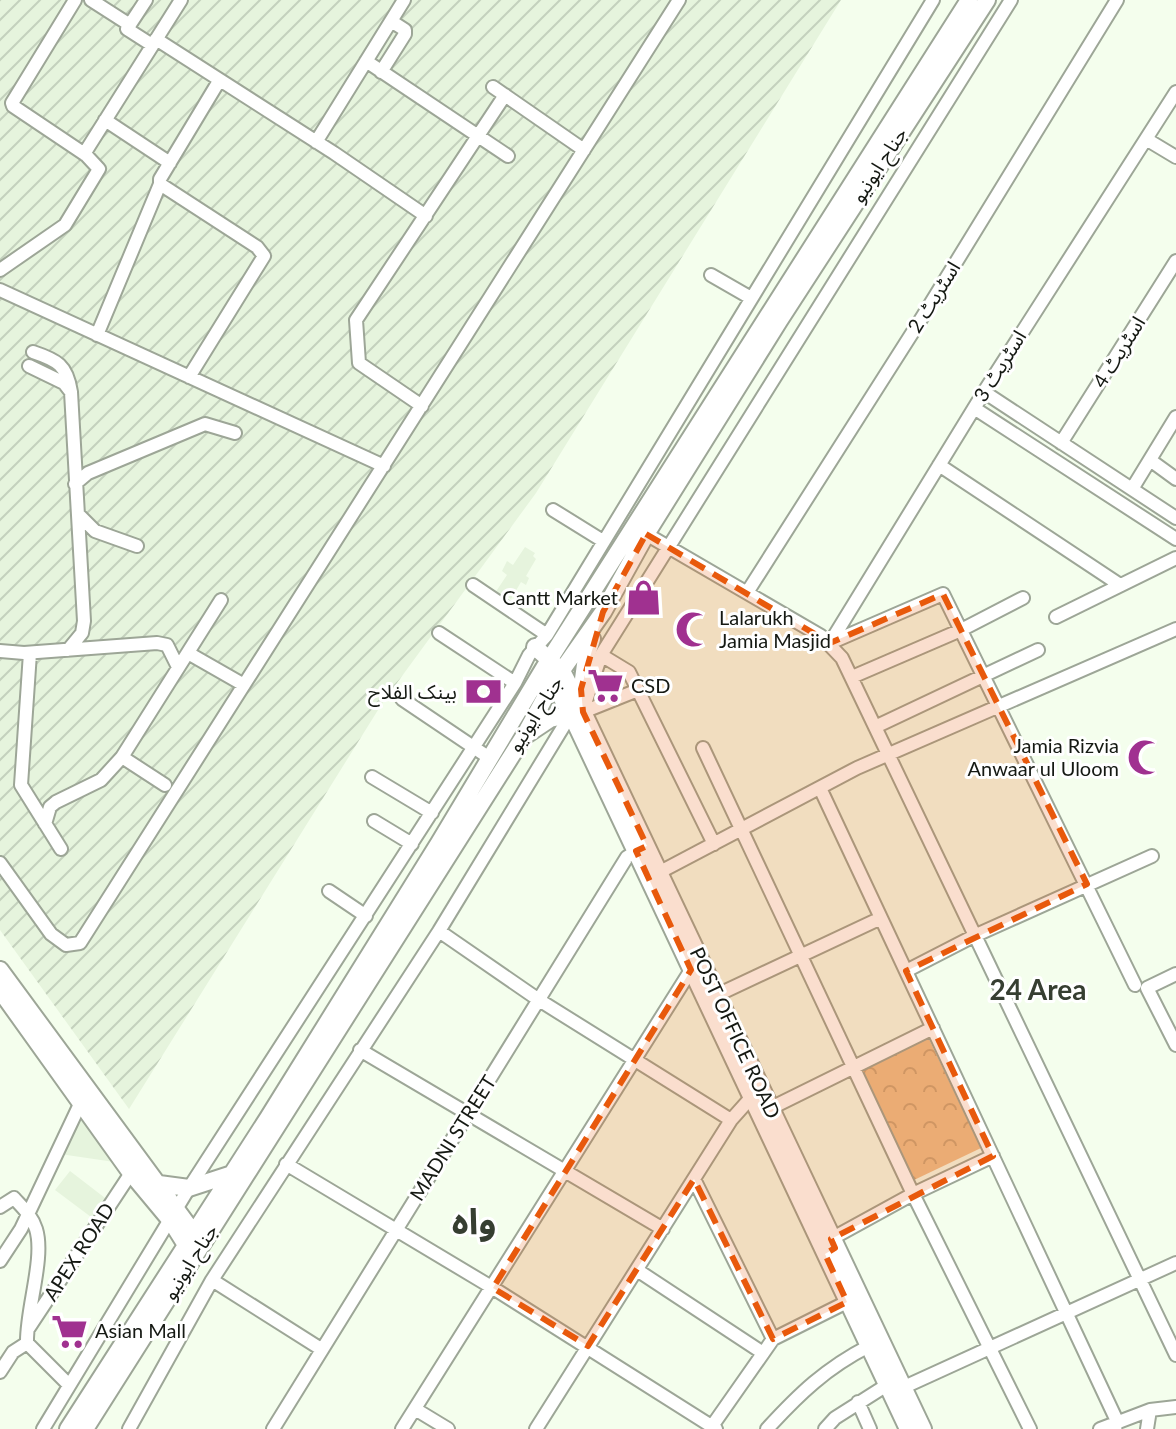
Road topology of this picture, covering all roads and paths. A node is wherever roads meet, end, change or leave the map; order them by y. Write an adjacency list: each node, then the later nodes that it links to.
1 (75, 0): 26 (street)
2 (91, 0): 13 (street)
3 (146, 0): 13 (street)
4 (181, 0): 14 (street)
5 (404, 0): 12 (street)
6 (679, 0): 25 (street)
7 (933, 0): 36 (street)
8 (969, 0): 72 (main road, جناح ایونیو)
9 (987, 0): 57 (main road, جناح ایونیو)
10 (1011, 0): 61 (street)
11 (1117, 0): 65 (street, اسٹریٹ 2)
12 (391, 21): 15 (street); 16 (street)
13 (130, 25): 14 (street)
14 (154, 42): 17 (street); 21 (street)
15 (366, 61): 16 (street); 24 (street)
16 (381, 72): 22 (street)
17 (219, 81): 24 (street); 29 (street)
18 (493, 87): 20 (street)
19 (1176, 92): 23 (street, اسٹریٹ 3)
20 (505, 95): 22 (street); 25 (street)
21 (105, 120): 26 (street); 29 (street)
22 (478, 138): 27 (street); 31 (street)
23 (1146, 139): 28 (street); 42 (street, اسٹریٹ 3)
24 (316, 142): 31 (street)
25 (584, 150): 43 (street)
26 (84, 154): 33 (street)
27 (508, 156)
28 (1176, 157)
29 (170, 163): 30 (street)
30 (160, 184): 37 (street); 40 (street)
31 (426, 216): 43 (street)
32 (1176, 261): 47 (street, اسٹریٹ 4)
33 (0, 270)
34 (711, 275): 36 (street)
35 (0, 290): 37 (street)
36 (751, 298): 59 (street)
37 (97, 335): 40 (street)
38 (33, 352): 41 (street)
39 (29, 366): 41 (street)
40 (189, 377): 50 (street)
41 (71, 392): 52 (street)
42 (984, 392): 44 (street, اسٹریٹ 3); 47 (street)
43 (422, 406): 50 (street)
44 (974, 408): 49 (street, اسٹریٹ 3); 58 (street)
45 (1176, 417): 48 (street)
46 (235, 433): 52 (street)
47 (1061, 443): 53 (street)
48 (1150, 460): 51 (street); 53 (street)
49 (939, 465): 64 (street); 75 (street, اسٹریٹ 3)
50 (384, 466): 88 (street)
51 (1176, 479)
52 (75, 484): 55 (street)
53 (1132, 489): 56 (street)
54 (553, 510): 59 (street)
55 (77, 513): 60 (street); 76 (street)
56 (1176, 518)
57 (646, 534): 61 (street); 68 (main road, جناح ایونیو)
58 (1176, 539)
59 (603, 541): 70 (street)
60 (137, 546)
61 (668, 547): 65 (street); 82 (street)
62 (1176, 558): 64 (street)
63 (473, 585): 79 (street)
64 (1120, 585): 69 (street)
65 (748, 591): 75 (street)
66 (1023, 598): 73 (street)
67 (221, 600): 81 (street)
68 (603, 612): 84 (main road, جناح ایونیو); 93 (main road)
69 (1056, 617)
70 (555, 620): 72 (street); 79 (street)
71 (1176, 629): 92 (street)
72 (570, 630): 84 (main road, جناح ایونیو)
73 (961, 630): 75 (street); 85 (street); 86 (street)
74 (439, 633): 87 (street)
75 (830, 643): 86 (street)
76 (68, 650): 80 (street); 83 (street)
77 (1038, 650): 85 (street)
78 (0, 651): 80 (street)
79 (534, 652): 84 (main road, POST OFFICE ROAD); 87 (street); 91 (street)
80 (30, 653): 106 (street)
81 (188, 653): 83 (street); 88 (street)
82 (601, 655): 89 (street); 93 (street)
83 (178, 667): 99 (street)
84 (552, 670): 91 (main road, جناح ایونیو); 93 (main road, POST OFFICE ROAD); 95 (main road, جناح ایونیو)
85 (983, 676): 92 (street); 94 (street)
86 (852, 677): 94 (street)
87 (515, 683): 96 (street)
88 (244, 685): 113 (street)
89 (638, 690): 93 (street); 109 (street)
90 (402, 699): 96 (street)
91 (526, 700): 100 (main road, جناح ایونیو)
92 (998, 707): 98 (street); 115 (street)
93 (577, 713): 95 (main road); 111 (main road, POST OFFICE ROAD); 119 (street)
94 (875, 727): 98 (street)
95 (524, 736): 154 (main road, جناح ایونیو)
96 (475, 747): 100 (street); 104 (street)
97 (703, 748): 107 (street)
98 (887, 754): 103 (street); 120 (street)
99 (122, 757): 102 (street); 106 (street)
100 (491, 759): 144 (main road, جناح ایونیو)
101 (372, 777): 104 (street)
102 (165, 785)
103 (820, 788): 107 (street); 118 (street)
104 (432, 813): 108 (street)
105 (374, 821): 108 (street)
106 (45, 824): 110 (street)
107 (741, 829): 109 (street); 121 (street)
108 (412, 844): 117 (street)
109 (714, 844): 114 (street)
110 (61, 849)
111 (641, 849): 114 (main road, POST OFFICE ROAD); 123 (main road, POST OFFICE ROAD); 129 (street, MADNI STREET)
112 (1152, 856): 115 (street)
113 (0, 863)
114 (660, 872): 128 (main road, POST OFFICE ROAD)
115 (1087, 884): 120 (street); 126 (street)
116 (329, 891): 117 (street)
117 (366, 916): 147 (street)
118 (881, 918): 121 (street); 124 (street)
119 (439, 931): 129 (street); 132 (street)
120 (974, 936): 124 (street); 160 (street)
121 (801, 956): 128 (street); 134 (street)
122 (0, 970): 136 (main road)
123 (691, 970): 133 (street); 135 (main road, POST OFFICE ROAD)
124 (906, 971): 130 (street)
125 (1176, 974): 131 (street)
126 (1135, 985)
127 (0, 990): 136 (main road)
128 (717, 995): 135 (main road, POST OFFICE ROAD)
129 (539, 1000): 133 (street); 138 (street, MADNI STREET)
130 (933, 1028): 134 (street); 140 (street)
131 (1176, 1045)
132 (360, 1050): 138 (street); 141 (street)
133 (635, 1058): 139 (street); 142 (street)
134 (853, 1068): 137 (street); 148 (street)
135 (757, 1091): 137 (main road, POST OFFICE ROAD); 139 (street); 155 (main road, POST OFFICE ROAD)
136 (79, 1092): 143 (main road); 146 (main road); 150 (street)
137 (771, 1108): 155 (main road, POST OFFICE ROAD)
138 (468, 1114): 142 (street); 152 (street, MADNI STREET)
139 (731, 1120): 145 (street)
140 (993, 1156): 148 (street); 163 (street)
141 (286, 1164): 152 (street); 159 (street)
142 (566, 1171): 153 (street); 161 (street)
143 (131, 1173): 151 (main road); 165 (street, APEX ROAD)
144 (232, 1174): 147 (main road); 154 (main road, جناح ایونیو)
145 (694, 1179): 153 (street); 164 (street)
146 (159, 1184): 147 (main road); 151 (main road)
147 (189, 1188): 151 (street)
148 (913, 1194): 155 (street); 169 (street)
149 (0, 1207): 150 (street)
150 (28, 1214): 156 (street); 165 (street)
151 (174, 1215): 154 (main road); 175 (street)
152 (397, 1229): 161 (street); 170 (street, MADNI STREET)
153 (663, 1229): 158 (street)
154 (194, 1244): 182 (main road, جناح ایونیو); 185 (main road, جناح ایونیو)
155 (830, 1247): 162 (main road, POST OFFICE ROAD); 176 (main road, POST OFFICE ROAD)
156 (0, 1261)
157 (1176, 1263): 160 (street)
158 (637, 1270): 166 (street); 172 (street)
159 (212, 1280): 170 (street); 186 (street)
160 (1138, 1280): 163 (street); 173 (street)
161 (493, 1288): 166 (street); 179 (street)
162 (847, 1302): 164 (street); 167 (main road, POST OFFICE ROAD)
163 (1066, 1313): 169 (street); 181 (street)
164 (773, 1339): 172 (street)
165 (29, 1342): 171 (street); 175 (street)
166 (588, 1346): 183 (street); 190 (street)
167 (869, 1346): 176 (main road, POST OFFICE ROAD); 191 (street)
168 (0, 1347): 171 (street)
169 (989, 1348): 176 (street); 196 (street)
170 (321, 1349): 187 (street, MADNI STREET)
171 (13, 1352): 174 (street)
172 (763, 1353): 183 (street)
173 (1176, 1355)
174 (0, 1372)
175 (69, 1385): 184 (street)
176 (895, 1387): 177 (street); 194 (main road, POST OFFICE ROAD); 195 (main road, POST OFFICE ROAD)
177 (858, 1402): 192 (street); 193 (street)
178 (1176, 1407): 180 (street)
179 (415, 1409): 188 (street); 189 (street)
180 (1150, 1410): 181 (street); 198 (street)
181 (1116, 1425): 197 (street)
182 (87, 1427)
183 (713, 1428)
184 (43, 1429)
185 (68, 1429)
186 (129, 1429)
187 (273, 1429)
188 (402, 1429)
189 (448, 1429)
190 (536, 1429)
191 (767, 1429)
192 (825, 1429)
193 (870, 1429)
194 (908, 1429)
195 (923, 1429)
196 (1030, 1429)
197 (1100, 1429)
198 (1147, 1429)

